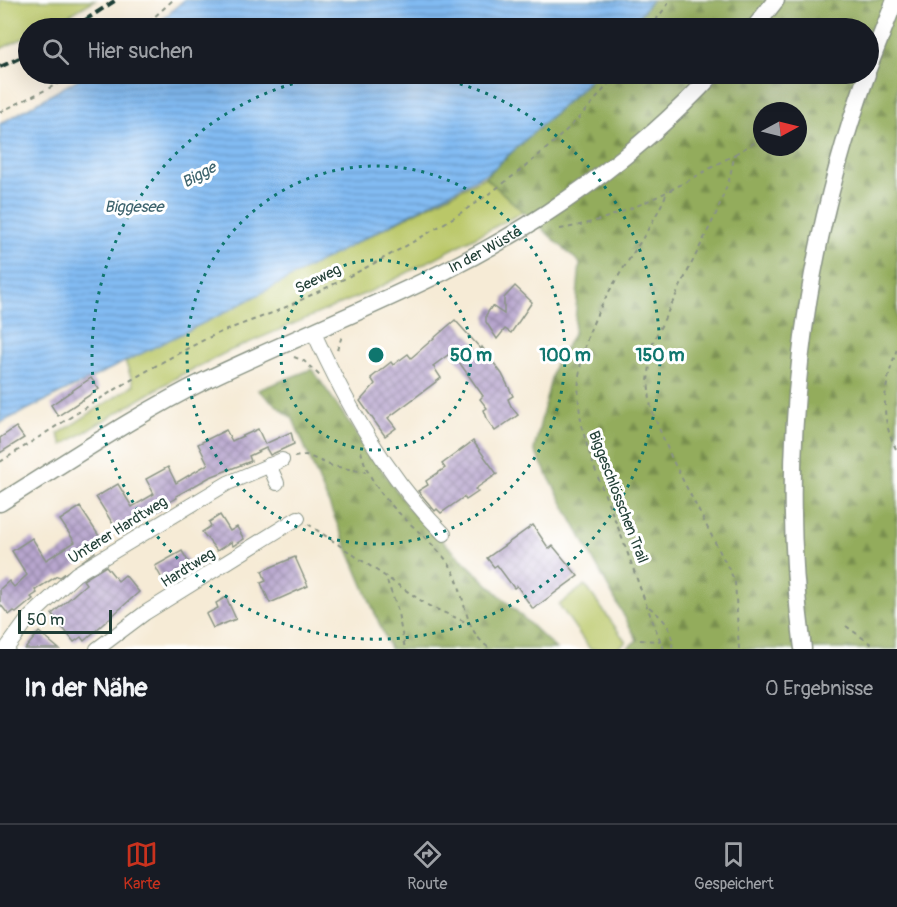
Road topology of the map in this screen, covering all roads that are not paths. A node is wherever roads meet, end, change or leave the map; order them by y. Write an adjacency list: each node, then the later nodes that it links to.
1 (776, 0): 3 (main road)
2 (895, 0): 4 (main road)
3 (762, 18)
4 (879, 41)
5 (703, 84): 7 (main road, In der Wüste)
6 (864, 84): 16 (main road)
7 (313, 331): 11 (main road, In der Wüste); 13 (street)
8 (282, 460): 9 (street, Unterer Hardtweg)
9 (269, 465): 10 (street); 14 (street, Unterer Hardtweg)
10 (277, 483)
11 (0, 503)
12 (298, 518): 15 (street, Hardtweg)
13 (444, 534)
14 (6, 649)
15 (97, 649)
16 (803, 649)

